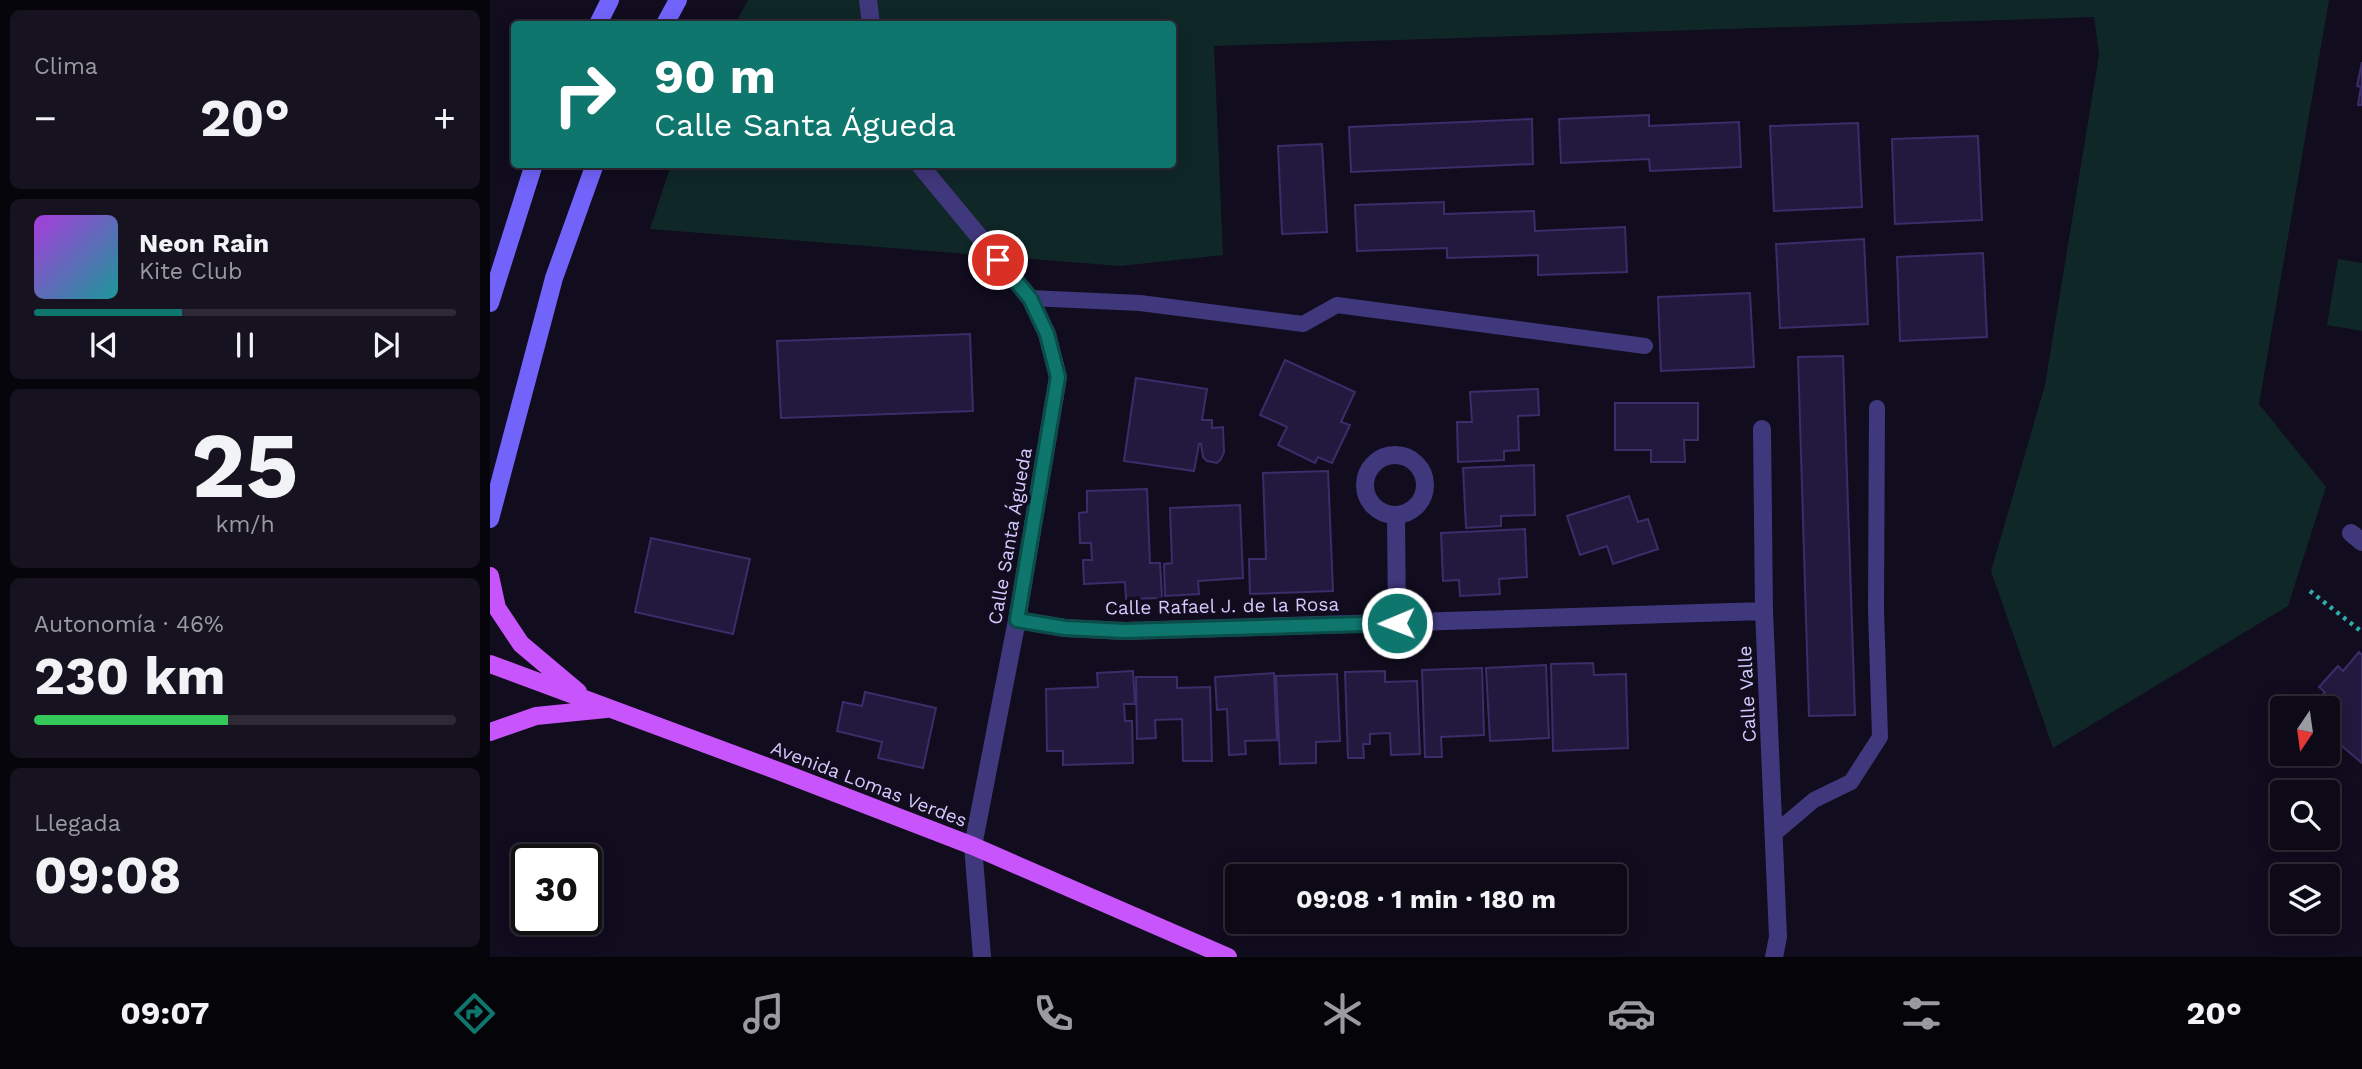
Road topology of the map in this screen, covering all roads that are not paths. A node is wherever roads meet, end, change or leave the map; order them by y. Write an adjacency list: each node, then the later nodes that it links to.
1 (610, 0): 4 (main road)
2 (678, 0): 5 (main road)
3 (868, 0): 6 (street)
4 (600, 21)
5 (667, 21)
6 (871, 21)
7 (533, 168): 11 (main road)
8 (594, 168): 16 (main road)
9 (922, 168): 10 (street, Calle Santa Águeda)
10 (1030, 298): 12 (lane); 19 (street, Calle Santa Águeda)
11 (490, 303)
12 (1645, 346)
13 (1877, 408): 25 (lane)
14 (1762, 429): 18 (street, Calle Valle)
15 (1396, 516): 20 (street)
16 (490, 519)
17 (490, 576): 22 (main road)
18 (1764, 611): 20 (street, Calle Rafael J. de la Rosa); 25 (street, Calle Valle)
19 (1017, 620): 20 (street, Calle Rafael J. de la Rosa); 26 (street, Calle Santa Águeda)
20 (1397, 623)
21 (490, 664): 22 (main road, Avenida Lomas Verdes)
22 (589, 701): 23 (main road, Avenida Lomas Verdes)
23 (611, 709): 24 (main road); 26 (main road, Avenida Lomas Verdes)
24 (490, 732)
25 (1774, 834): 29 (street, Calle Valle)
26 (973, 846): 27 (street, Calle Santa Águeda); 28 (main road, Avenida Lomas Verdes)
27 (982, 957)
28 (1228, 957)
29 (1774, 957)

